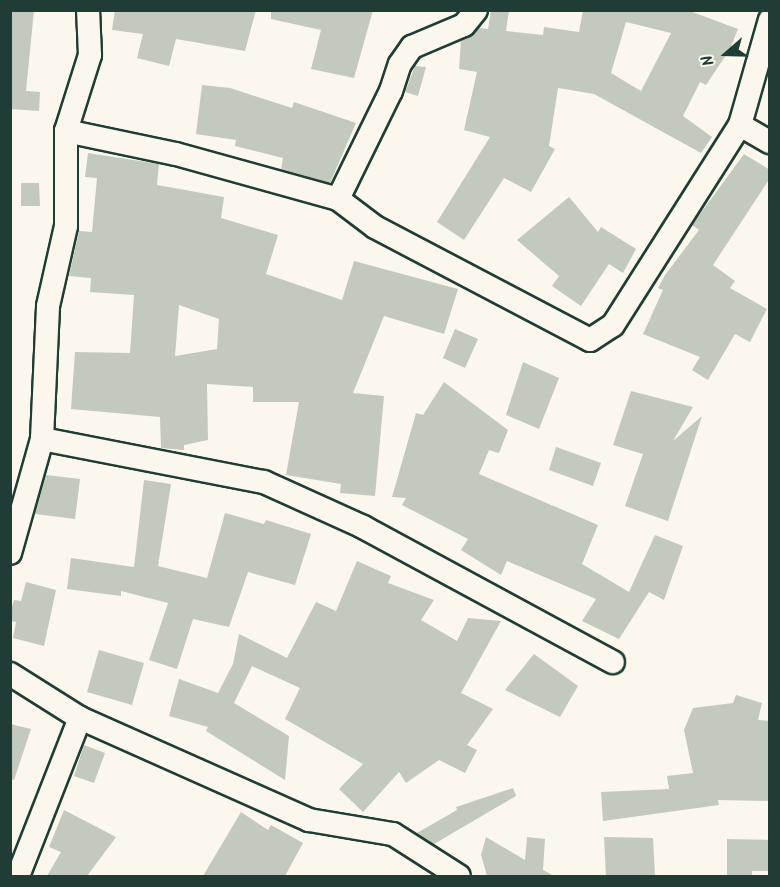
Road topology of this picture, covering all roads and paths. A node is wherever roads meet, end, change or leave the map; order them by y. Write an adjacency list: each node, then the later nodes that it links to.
1 (88, 10): 5 (street)
2 (476, 10): 7 (street)
3 (770, 20): 4 (street)
4 (740, 125): 6 (street); 7 (street)
5 (66, 131): 7 (street); 8 (street)
6 (770, 142)
7 (338, 199)
8 (42, 440): 9 (street); 10 (street)
9 (10, 552)
10 (614, 662)
11 (10, 674): 12 (street)
12 (80, 718): 13 (street); 14 (street)
13 (18, 876)
14 (459, 876)

